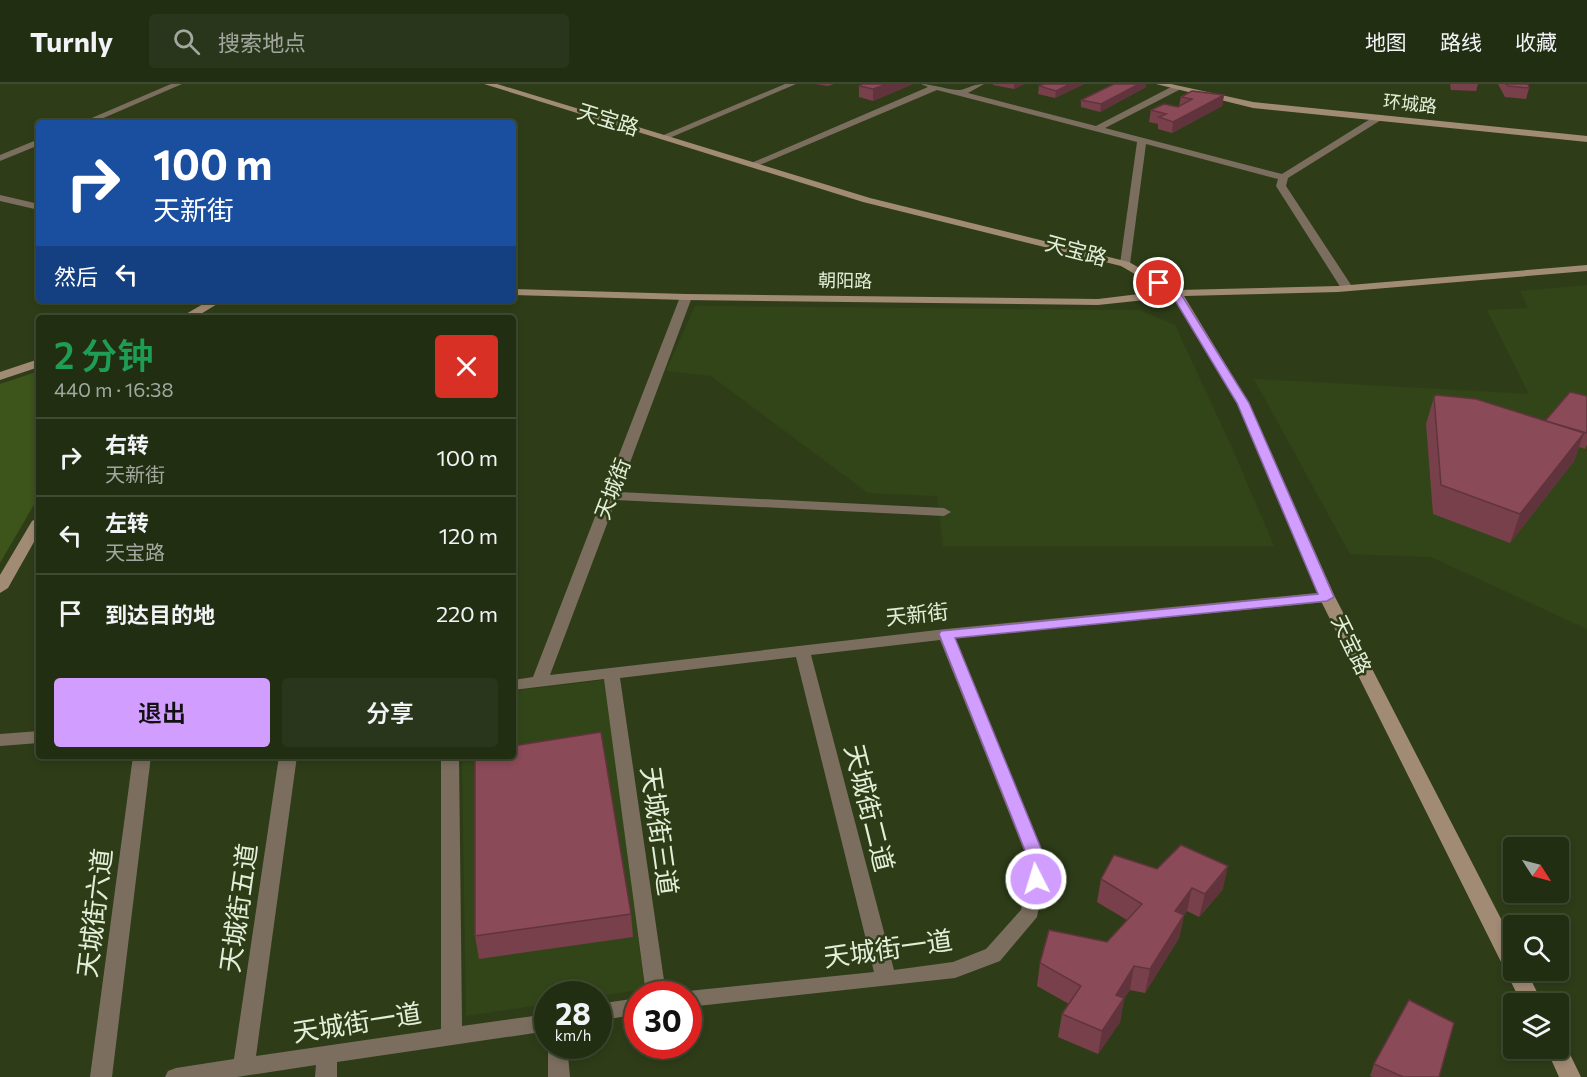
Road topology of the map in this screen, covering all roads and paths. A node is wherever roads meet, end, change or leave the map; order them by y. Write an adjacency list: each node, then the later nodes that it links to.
1 (178, 84): 11 (street)
2 (488, 84): 13 (main road, 天宝路)
3 (792, 84): 13 (street)
4 (926, 84): 7 (street)
5 (980, 84): 9 (street)
6 (1160, 84): 8 (main road, 环城路)
7 (936, 87): 9 (street); 18 (street)
8 (1176, 88): 10 (main road, 环城路); 12 (street)
9 (960, 93): 12 (street)
10 (1378, 118): 14 (main road, 环城路); 19 (street)
11 (91, 120)
12 (1097, 129): 15 (street)
13 (664, 136): 18 (main road, 天宝路)
14 (1587, 139)
15 (1142, 141): 19 (street); 22 (street)
16 (36, 143): 17 (street)
17 (0, 158)
18 (753, 164): 22 (main road, 天宝路)
19 (1283, 177): 24 (street)
20 (0, 198): 21 (street)
21 (36, 206)
22 (1125, 264): 26 (main road, 天宝路)
23 (1587, 268): 24 (main road, 朝阳路)
24 (1347, 288): 26 (main road, 朝阳路)
25 (516, 292): 27 (main road, 朝阳路)
26 (1176, 293): 27 (main road, 朝阳路); 36 (main road, 天宝路)
27 (686, 297): 32 (street, 天城街)
28 (212, 303): 29 (main road)
29 (190, 315)
30 (36, 364): 31 (main road)
31 (0, 376)
32 (611, 496): 33 (street); 40 (street, 天城街)
33 (944, 512)
34 (36, 526): 35 (main road)
35 (0, 588)
36 (1327, 597): 37 (street, 天新街); 47 (main road, 天宝路)
37 (946, 634): 38 (street, 天新街); 48 (street, 天城街一道)
38 (802, 650): 39 (street, 天新街); 48 (street, 天城街二道)
39 (612, 675): 40 (street, 天新街); 49 (street, 天城街三道)
40 (540, 681): 41 (street, 天新街)
41 (516, 685)
42 (36, 736): 43 (street)
43 (0, 740)
44 (142, 759): 57 (street, 天城街六道)
45 (288, 759): 56 (street, 天城街五道)
46 (450, 759): 52 (street)
47 (1503, 943)
48 (886, 979): 50 (street, 天城街一道)
49 (654, 981)
50 (702, 998)
51 (534, 1024): 52 (street, 天城街一道)
52 (452, 1035): 55 (street, 天城街一道)
53 (558, 1059): 59 (street)
54 (1561, 1059): 60 (main road)
55 (326, 1066): 56 (street, 天城街一道)
56 (244, 1067): 58 (street, 天城街一道)
57 (101, 1077)
58 (176, 1077)
59 (559, 1077)
60 (1570, 1077)

